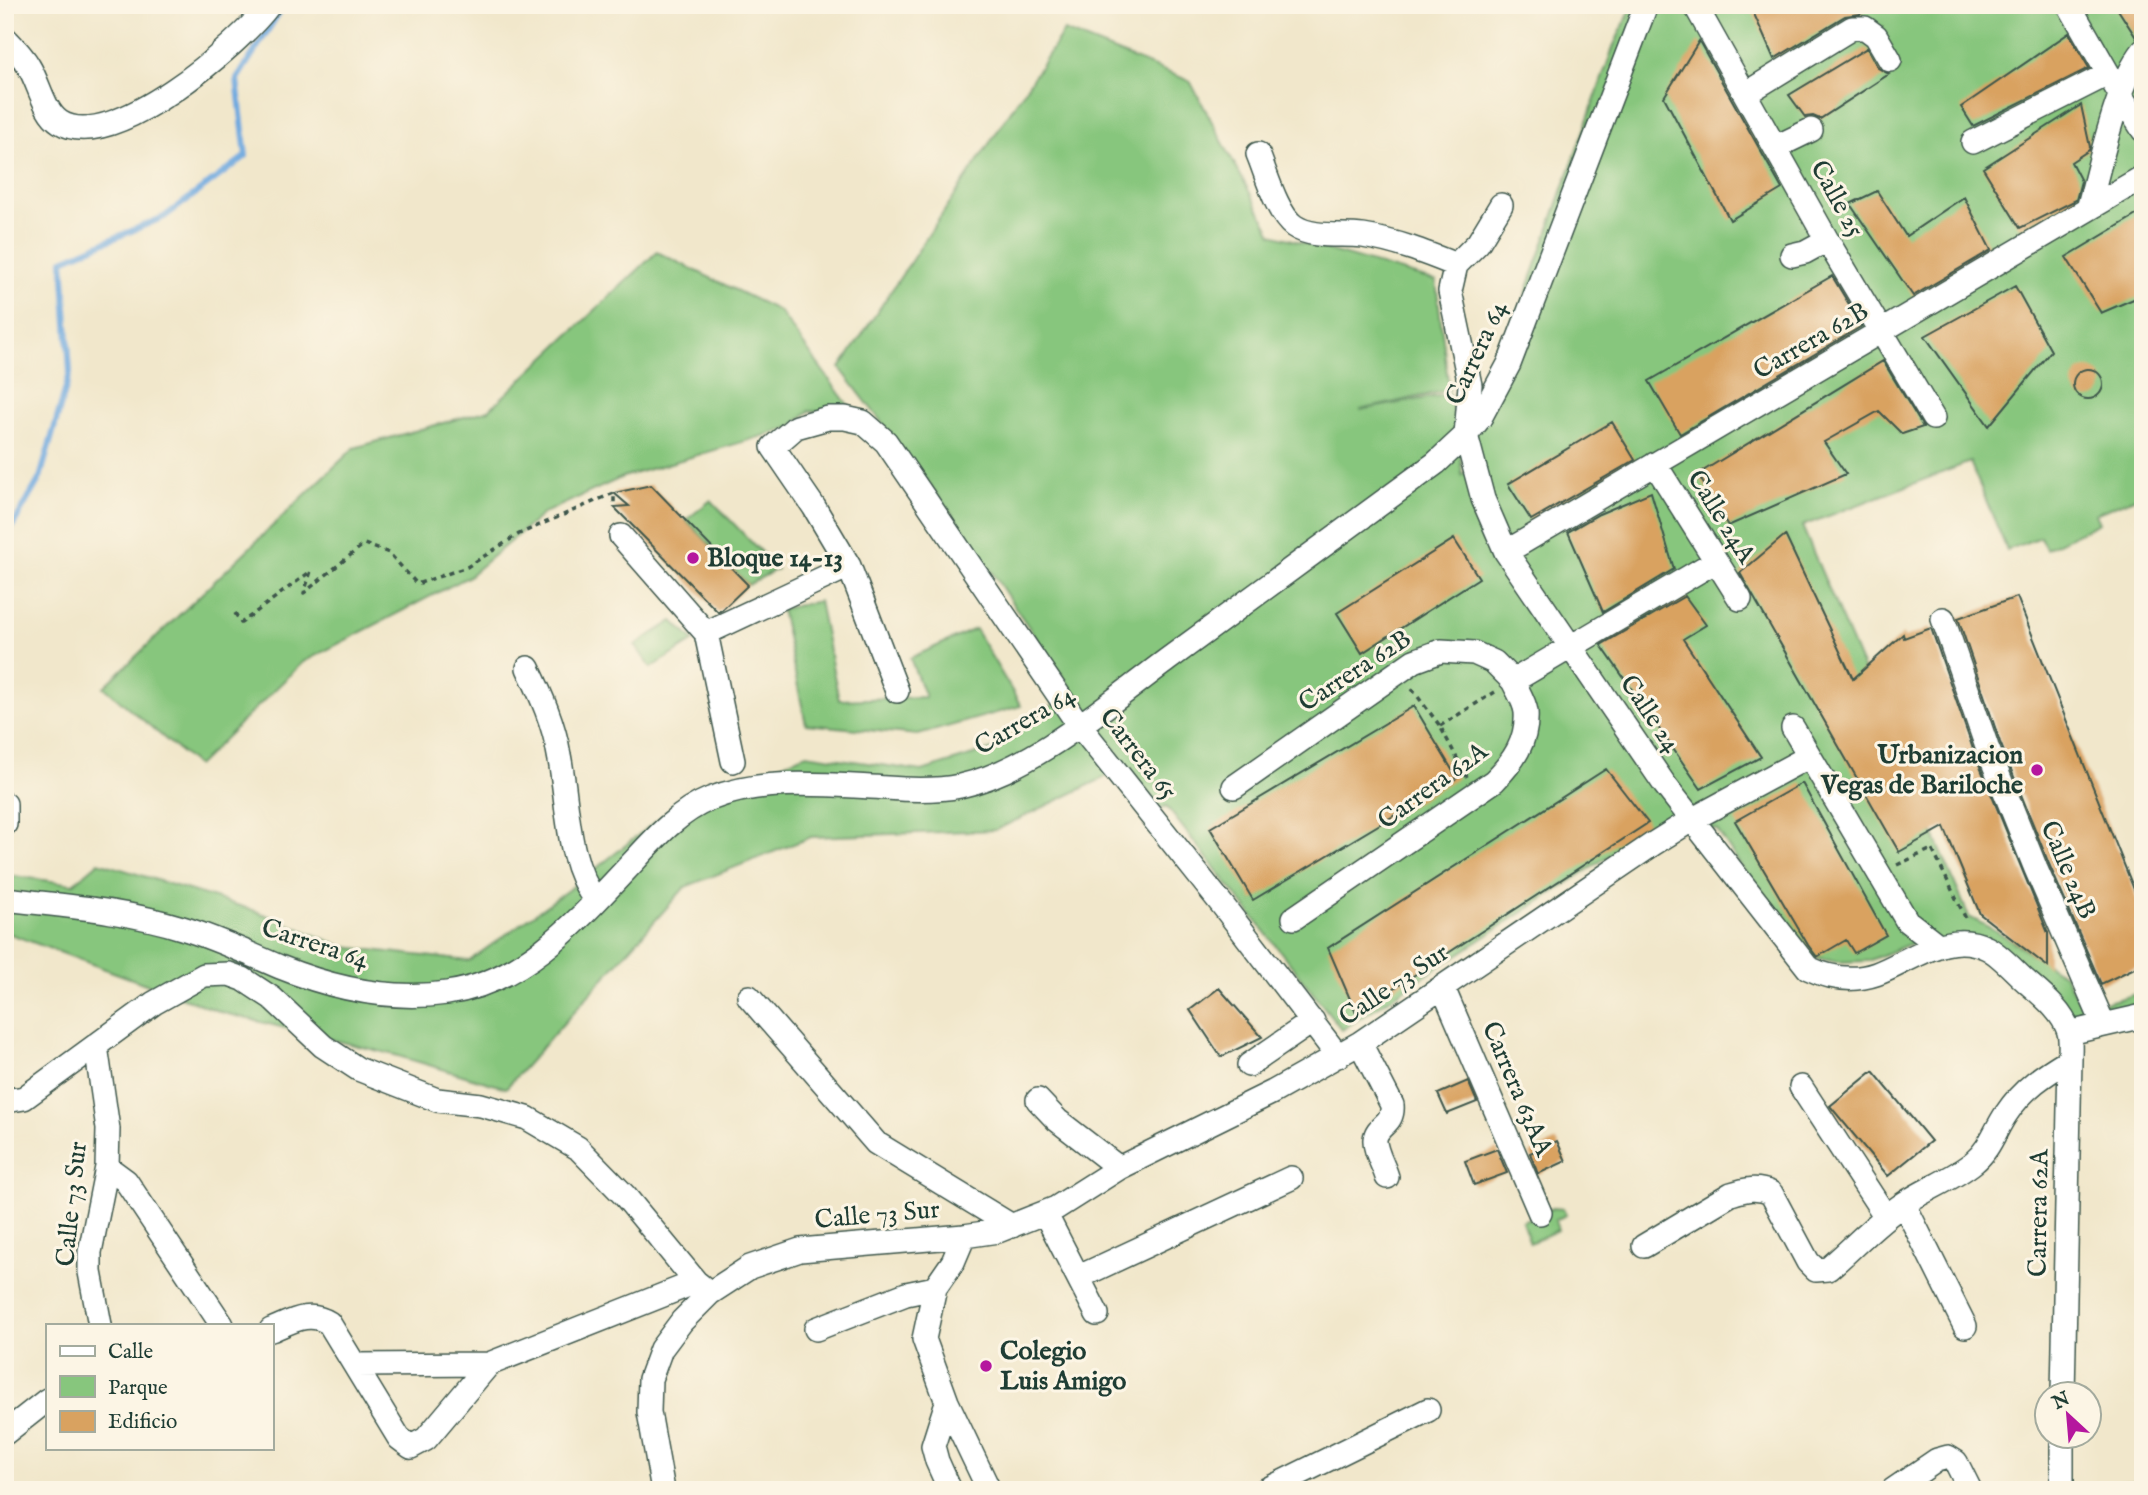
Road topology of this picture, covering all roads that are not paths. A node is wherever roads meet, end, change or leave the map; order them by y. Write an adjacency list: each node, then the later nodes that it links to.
1 (269, 5): 5 (street)
2 (1646, 5): 24 (street, Carrera 64)
3 (1696, 5): 9 (street, Calle 25)
4 (2069, 5): 8 (street)
5 (5, 38)
6 (2143, 51): 10 (street)
7 (1891, 60): 9 (street)
8 (2108, 74): 10 (street); 13 (street)
9 (1745, 94): 14 (street, Calle 25)
10 (2120, 96): 12 (street); 18 (street)
11 (1811, 130): 14 (street)
12 (2143, 130)
13 (1973, 142)
14 (1776, 147): 19 (street, Calle 25)
15 (1258, 154): 21 (street)
16 (2143, 177): 18 (street, Carrera 62B)
17 (1501, 205): 21 (street)
18 (2088, 209): 22 (street, Carrera 62B)
19 (1827, 240): 20 (street); 22 (street, Calle 25)
20 (1792, 255)
21 (1456, 265): 24 (street, Calle 24)
22 (1881, 333): 23 (street, Calle 25); 25 (street, Carrera 62B)
23 (1933, 418)
24 (1466, 435): 27 (street, Calle 24); 37 (street, Carrera 64)
25 (1655, 464): 27 (street, Carrera 62B); 28 (street, Calle 24A)
26 (621, 536): 32 (street)
27 (1506, 552): 33 (street, Calle 24)
28 (1716, 561): 30 (street, Calle 24A); 33 (street)
29 (849, 566): 32 (street); 36 (street); 37 (street, Carrera 65)
30 (1740, 599)
31 (1943, 619): 53 (street, Calle 24B)
32 (706, 633): 40 (street)
33 (1570, 647): 35 (street); 43 (street, Calle 24)
34 (528, 668): 46 (street)
35 (1505, 685): 41 (street, Carrera 62B); 47 (street, Carrera 62A)
36 (897, 691)
37 (1079, 725): 46 (street, Carrera 64); 52 (street, Carrera 65)
38 (1793, 729): 39 (street)
39 (1808, 757): 43 (street, Calle 73 Sur); 48 (street)
40 (733, 761)
41 (1234, 787)
42 (5, 804): 44 (street)
43 (1693, 819): 48 (street, Calle 24); 49 (street, Calle 73 Sur)
44 (5, 824)
45 (5, 899): 46 (street, Carrera 64)
46 (596, 901)
47 (1294, 918)
48 (1938, 945): 54 (street)
49 (1443, 988): 55 (street, Calle 73 Sur); 69 (street, Carrera 63AA)
50 (749, 997): 70 (street)
51 (2143, 1016): 53 (street)
52 (1313, 1021): 57 (street, Carrera 65); 59 (street)
53 (2103, 1023): 54 (street)
54 (2069, 1033): 58 (street, Carrera 62A)
55 (1360, 1043): 57 (street, Calle 73 Sur); 65 (street)
56 (96, 1046): 61 (street); 63 (street, Calle 73 Sur); 74 (street)
57 (1338, 1056): 64 (street, Calle 73 Sur)
58 (2070, 1059): 67 (street); 84 (street, Carrera 62A)
59 (1249, 1065)
60 (1801, 1087): 67 (street)
61 (5, 1097)
62 (1038, 1100): 64 (street)
63 (107, 1167): 77 (street, Calle 73 Sur); 78 (street)
64 (1119, 1168): 68 (street, Calle 73 Sur)
65 (1387, 1177)
66 (1291, 1178): 73 (street)
67 (1895, 1211): 72 (street); 79 (street)
68 (1045, 1213): 70 (street, Calle 73 Sur); 73 (street)
69 (1540, 1213)
70 (1012, 1226): 71 (street, Calle 73 Sur)
71 (964, 1236): 74 (street, Calle 73 Sur); 75 (street)
72 (1644, 1246)
73 (1079, 1277): 76 (street)
74 (703, 1287): 82 (street); 90 (street)
75 (935, 1288): 81 (street); 86 (street)
76 (1097, 1314)
77 (100, 1324)
78 (221, 1324)
79 (1965, 1326)
80 (273, 1329): 83 (street)
81 (816, 1329)
82 (489, 1364): 83 (street); 83 (street)
83 (356, 1365)
84 (2063, 1380)
85 (46, 1401): 88 (street)
86 (947, 1402): 91 (street); 92 (street)
87 (1428, 1410): 93 (street)
88 (5, 1433)
89 (2062, 1450): 96 (street)
90 (663, 1490)
91 (950, 1490)
92 (989, 1490)
93 (1266, 1490)
94 (1893, 1490): 95 (street)
95 (1970, 1490)
96 (2062, 1490)

